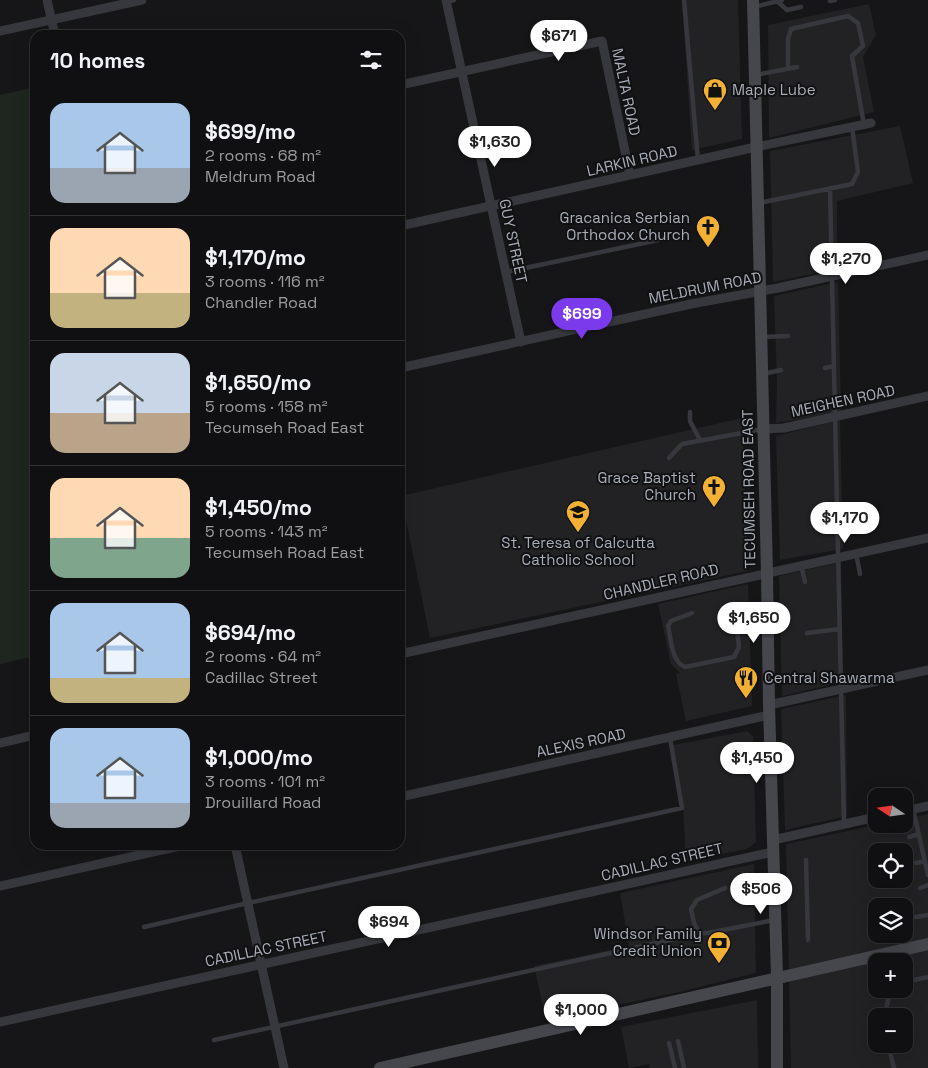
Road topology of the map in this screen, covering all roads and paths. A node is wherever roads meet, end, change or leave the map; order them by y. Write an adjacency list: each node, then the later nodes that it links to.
1 (47, 0): 8 (street)
2 (142, 0): 8 (street)
3 (684, 0): 19 (lane)
4 (449, 1): 13 (street, GUY STREET)
5 (780, 1): 6 (lane); 7 (lane)
6 (753, 4): 14 (main road, TECUMSEH ROAD EAST)
7 (801, 7)
8 (51, 20): 9 (street); 10 (street)
9 (53, 30)
10 (0, 31)
11 (797, 67): 12 (lane)
12 (788, 69): 14 (lane); 16 (lane)
13 (462, 72): 15 (street, MALTA ROAD); 20 (street, MALTA ROAD); 23 (street, GUY STREET)
14 (754, 76): 18 (main road, TECUMSEH ROAD EAST)
15 (405, 84)
16 (868, 124): 17 (street, LARKIN ROAD)
17 (852, 127): 18 (street, LARKIN ROAD); 21 (lane)
18 (756, 147): 19 (street, LARKIN ROAD); 22 (main road, TECUMSEH ROAD EAST)
19 (698, 160): 20 (street, LARKIN ROAD)
20 (630, 175): 23 (street, LARKIN ROAD)
21 (830, 188): 22 (lane); 28 (lane)
22 (758, 203): 29 (main road, TECUMSEH ROAD EAST)
23 (491, 206): 24 (street, LARKIN ROAD); 27 (street, GUY STREET)
24 (405, 225)
25 (668, 238): 27 (lane)
26 (928, 255): 28 (street, MELDRUM ROAD)
27 (506, 272): 34 (street, GUY STREET)
28 (832, 276): 29 (street, MELDRUM ROAD); 30 (lane)
29 (760, 290): 33 (main road, TECUMSEH ROAD EAST); 34 (street, MELDRUM ROAD)
30 (833, 314): 31 (lane); 35 (lane)
31 (826, 315)
32 (788, 336): 33 (lane)
33 (761, 338): 39 (main road, TECUMSEH ROAD EAST)
34 (521, 342): 36 (street, MELDRUM ROAD)
35 (834, 366): 37 (lane); 42 (lane)
36 (405, 367)
37 (825, 368)
38 (781, 370): 39 (lane)
39 (762, 374): 43 (main road, TECUMSEH ROAD EAST)
40 (928, 396): 42 (street, MEIGHEN ROAD)
41 (690, 412): 44 (lane)
42 (835, 417): 43 (street, MEIGHEN ROAD); 46 (lane)
43 (763, 429): 44 (lane); 52 (main road, TECUMSEH ROAD EAST)
44 (700, 440): 45 (lane)
45 (669, 458)
46 (836, 461): 47 (lane); 50 (lane)
47 (829, 462)
48 (928, 538): 49 (street, CHANDLER ROAD)
49 (856, 553): 50 (street, CHANDLER ROAD); 53 (lane)
50 (838, 557): 51 (street, CHANDLER ROAD); 57 (lane)
51 (801, 566): 52 (street, CHANDLER ROAD); 54 (lane)
52 (767, 573): 59 (street, CHANDLER ROAD); 62 (main road, TECUMSEH ROAD EAST)
53 (860, 574)
54 (805, 582)
55 (692, 613): 56 (lane)
56 (736, 622)
57 (840, 629): 58 (lane); 61 (lane)
58 (807, 633)
59 (405, 653)
60 (928, 670): 61 (street, ALEXIS ROAD)
61 (841, 689): 62 (street, ALEXIS ROAD); 71 (lane)
62 (769, 710): 64 (street, ALEXIS ROAD); 74 (main road, TECUMSEH ROAD EAST)
63 (30, 737): 65 (street)
64 (670, 738): 66 (street, ALEXIS ROAD); 85 (lane)
65 (0, 743)
66 (405, 796)
67 (928, 806): 68 (street)
68 (913, 809)
69 (868, 819): 71 (street, CADILLAC STREET)
70 (913, 821): 72 (lane)
71 (844, 825): 74 (street, CADILLAC STREET)
72 (919, 834): 73 (lane); 78 (lane)
73 (909, 837)
74 (773, 846): 88 (main road, TECUMSEH ROAD EAST); 95 (street, CADILLAC STREET)
75 (162, 850): 82 (street)
76 (236, 850): 85 (street)
77 (806, 860): 91 (lane)
78 (925, 861): 79 (lane); 80 (lane)
79 (916, 863)
80 (928, 875)
81 (928, 885): 84 (lane)
82 (0, 886)
83 (725, 888): 88 (lane)
84 (920, 888)
85 (248, 902): 89 (lane); 95 (street)
86 (928, 915): 87 (lane)
87 (916, 917)
88 (775, 920): 97 (main road, TECUMSEH ROAD EAST)
89 (144, 927)
90 (684, 937): 100 (lane)
91 (808, 940)
92 (928, 944): 93 (main road)
93 (898, 953)
94 (868, 961): 97 (main road)
95 (261, 964): 99 (street, CADILLAC STREET); 100 (street)
96 (928, 977): 98 (lane)
97 (777, 978): 106 (main road); 109 (main road, TECUMSEH ROAD EAST)
98 (913, 980)
99 (0, 1022)
100 (275, 1026): 101 (lane); 105 (street)
101 (214, 1040)
102 (678, 1041): 108 (lane)
103 (669, 1043): 107 (lane)
104 (890, 1053): 110 (lane)
105 (284, 1068)
106 (380, 1068)
107 (675, 1068)
108 (684, 1068)
109 (777, 1068)
110 (894, 1068)

